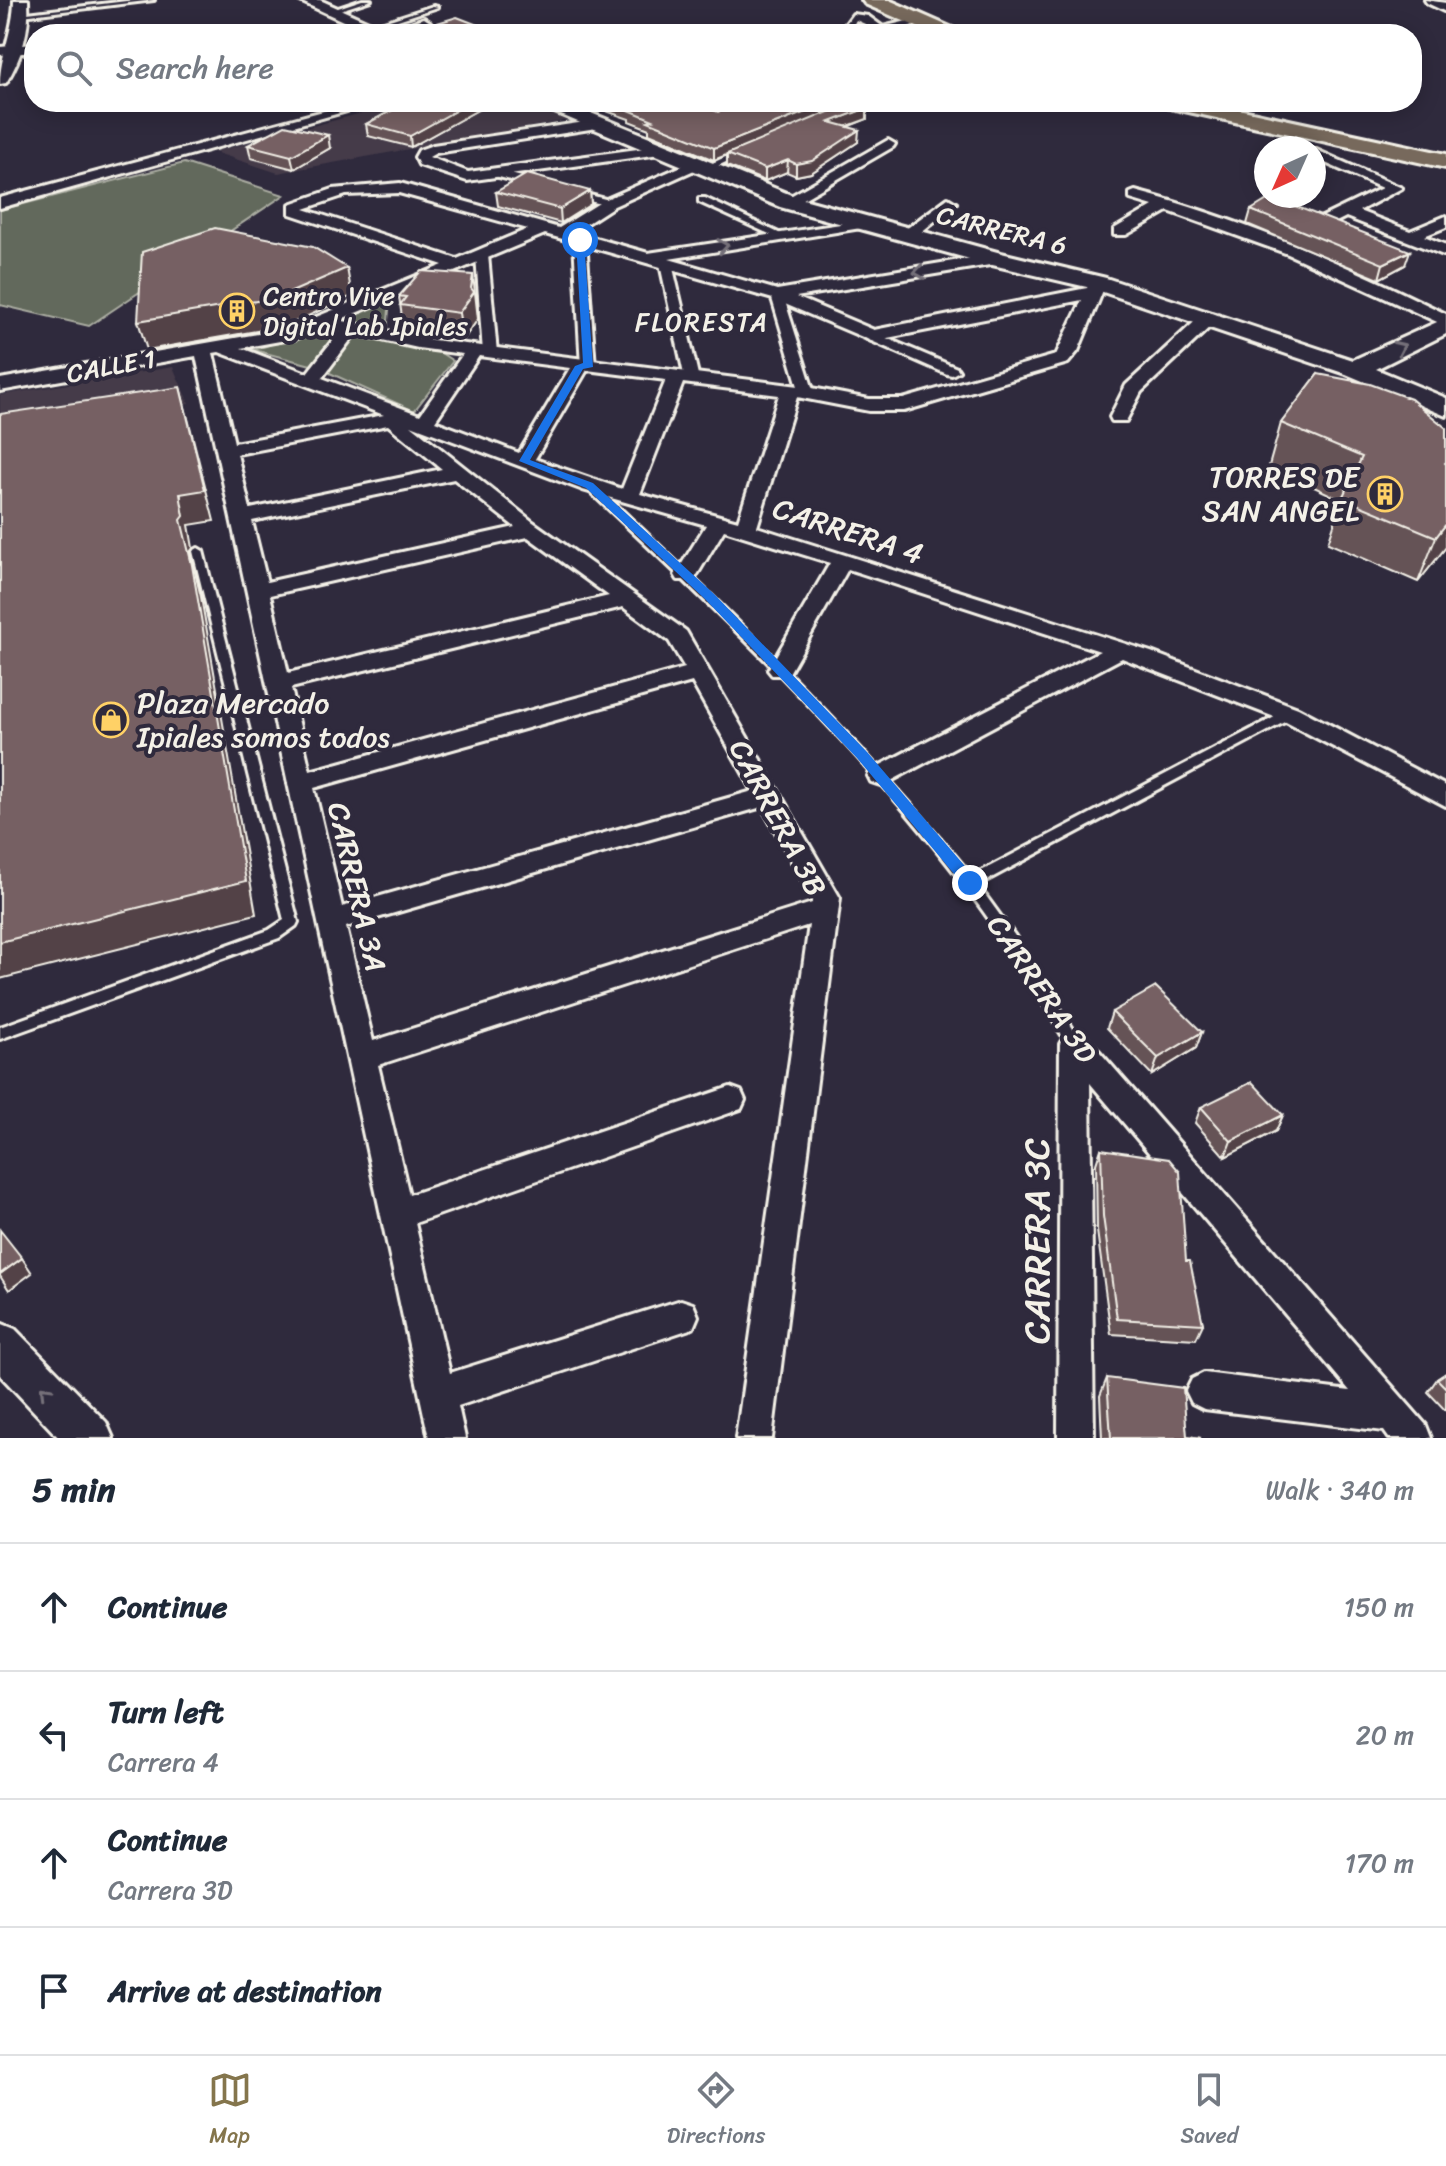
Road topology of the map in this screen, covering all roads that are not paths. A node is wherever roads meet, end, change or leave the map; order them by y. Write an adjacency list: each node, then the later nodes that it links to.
1 (151, 0): 6 (lane)
2 (306, 0): 10 (main road)
3 (368, 0): 10 (lane)
4 (872, 0): 11 (highway)
5 (1431, 0): 9 (street)
6 (22, 6): 7 (street); 20 (street)
7 (3, 7)
8 (435, 7): 14 (lane)
9 (1446, 8)
10 (332, 11): 13 (main road)
11 (919, 21): 18 (street); 19 (highway)
12 (424, 22): 15 (street)
13 (362, 24)
14 (395, 24)
15 (414, 24)
16 (849, 24): 17 (street)
17 (869, 24)
18 (909, 24)
19 (926, 24)
20 (8, 50): 21 (street)
21 (0, 79)
22 (335, 112): 38 (street)
23 (570, 112): 25 (main road, CARRERA 6)
24 (1221, 112): 30 (highway)
25 (598, 124): 27 (main road, CARRERA 6); 33 (street)
26 (888, 144): 37 (street)
27 (660, 150): 31 (main road, CARRERA 6); 33 (street)
28 (746, 151): 31 (lane)
29 (1326, 158): 34 (street)
30 (1446, 161)
31 (701, 166): 37 (main road, CARRERA 6); 39 (street)
32 (1393, 167): 34 (street)
33 (499, 174): 39 (street)
34 (1369, 175): 42 (street)
35 (1135, 196): 41 (street)
36 (702, 200): 51 (lane)
37 (788, 202): 45 (main road, CARRERA 6)
38 (0, 203)
39 (609, 203): 48 (street)
40 (948, 203): 49 (street)
41 (1167, 205): 47 (street); 64 (street)
42 (1345, 211): 44 (street); 50 (street)
43 (1446, 221): 50 (street)
44 (1324, 222)
45 (861, 223): 49 (main road, CARRERA 6); 51 (street)
46 (543, 229): 48 (street); 55 (street, CALLE 1); 59 (street)
47 (1120, 232)
48 (561, 234): 52 (street)
49 (908, 235): 57 (main road, CARRERA 6)
50 (1406, 235): 53 (street); 54 (street)
51 (781, 236): 56 (street, one-way to 51)
52 (580, 240): 56 (street); 69 (street)
53 (1382, 245)
54 (1446, 251)
55 (482, 255): 59 (street, CALLE 1); 68 (street)
56 (646, 258): 58 (street)
57 (996, 259): 60 (main road, CARRERA 6); 61 (street, one-way to 61)
58 (666, 264): 61 (street); 72 (street)
59 (460, 265): 63 (street, CALLE 1)
60 (1096, 287): 62 (main road, CARRERA 6); 66 (street); 75 (street)
61 (777, 295): 66 (street); 75 (street)
62 (1209, 318): 70 (main road, CARRERA 6); 80 (street)
63 (324, 322): 65 (street); 67 (street, CALLE 1)
64 (1446, 323): 70 (main road, one-way to 64)
65 (351, 328): 68 (street); 73 (street)
66 (872, 336): 71 (street)
67 (213, 349): 73 (street, CARRERA 4); 74 (street, CALLE 1); 82 (street, CARRERA 3A)
68 (482, 352): 69 (street); 81 (street)
69 (584, 366): 72 (street); 83 (street)
70 (1355, 369): 76 (street); 77 (main road, CARRERA 6)
71 (952, 371)
72 (684, 378): 75 (street); 86 (street)
73 (310, 382): 79 (street, CARRERA 4)
74 (0, 385)
75 (799, 392): 90 (street)
76 (1371, 401)
77 (1444, 407): 78 (street)
78 (1404, 411)
79 (384, 413): 81 (street, CARRERA 4); 82 (street); 84 (street, CARRERA 3B)
80 (1119, 417)
81 (423, 424): 83 (street, CARRERA 4)
82 (227, 450): 87 (street, CARRERA 3A)
83 (524, 461): 85 (street, CARRERA 4)
84 (458, 472): 87 (street); 89 (street, CARRERA 3B)
85 (590, 486): 86 (street, CARRERA 4); 93 (lane, CARRERA 3D)
86 (629, 497): 88 (street, CARRERA 4)
87 (241, 517): 94 (street, CARRERA 3A)
88 (718, 522): 90 (street, CARRERA 4); 93 (street)
89 (531, 530): 94 (street); 95 (street, CARRERA 3B)
90 (746, 530): 92 (street, CARRERA 4)
91 (198, 551): 108 (lane)
92 (842, 560): 96 (street, CARRERA 4); 97 (street)
93 (686, 575): 97 (lane, CARRERA 3D)
94 (258, 591): 99 (street, CARRERA 3A)
95 (627, 599): 98 (street, CARRERA 3B); 99 (street)
96 (1120, 650): 100 (street, CARRERA 4); 101 (street)
97 (780, 670): 101 (lane, CARRERA 3D)
98 (699, 672): 102 (street); 103 (street, CARRERA 3B)
99 (279, 683): 102 (street, CARRERA 3A)
100 (1290, 714): 104 (street, CARRERA 4); 105 (lane)
101 (880, 776): 105 (lane, CARRERA 3D)
102 (301, 783): 107 (street, CARRERA 3A)
103 (768, 796): 106 (street, CARRERA 3B); 107 (street)
104 (1446, 797)
105 (970, 883): 109 (lane, CARRERA 3D)
106 (825, 909): 110 (street); 120 (street, CARRERA 3B)
107 (332, 920): 110 (street, CARRERA 3A)
108 (0, 1033)
109 (1075, 1044): 117 (street, CARRERA 3D); 121 (street, CARRERA 3C)
110 (363, 1057): 112 (street, CARRERA 3A)
111 (730, 1100): 112 (street)
112 (398, 1214): 116 (street, CARRERA 3A)
113 (681, 1316): 116 (street)
114 (0, 1344): 118 (street, one-way to 114)
115 (1204, 1391): 117 (street)
116 (438, 1395): 119 (street, CARRERA 3A)
117 (1401, 1426)
118 (90, 1438)
119 (447, 1438)
120 (754, 1438)
121 (1076, 1438)

